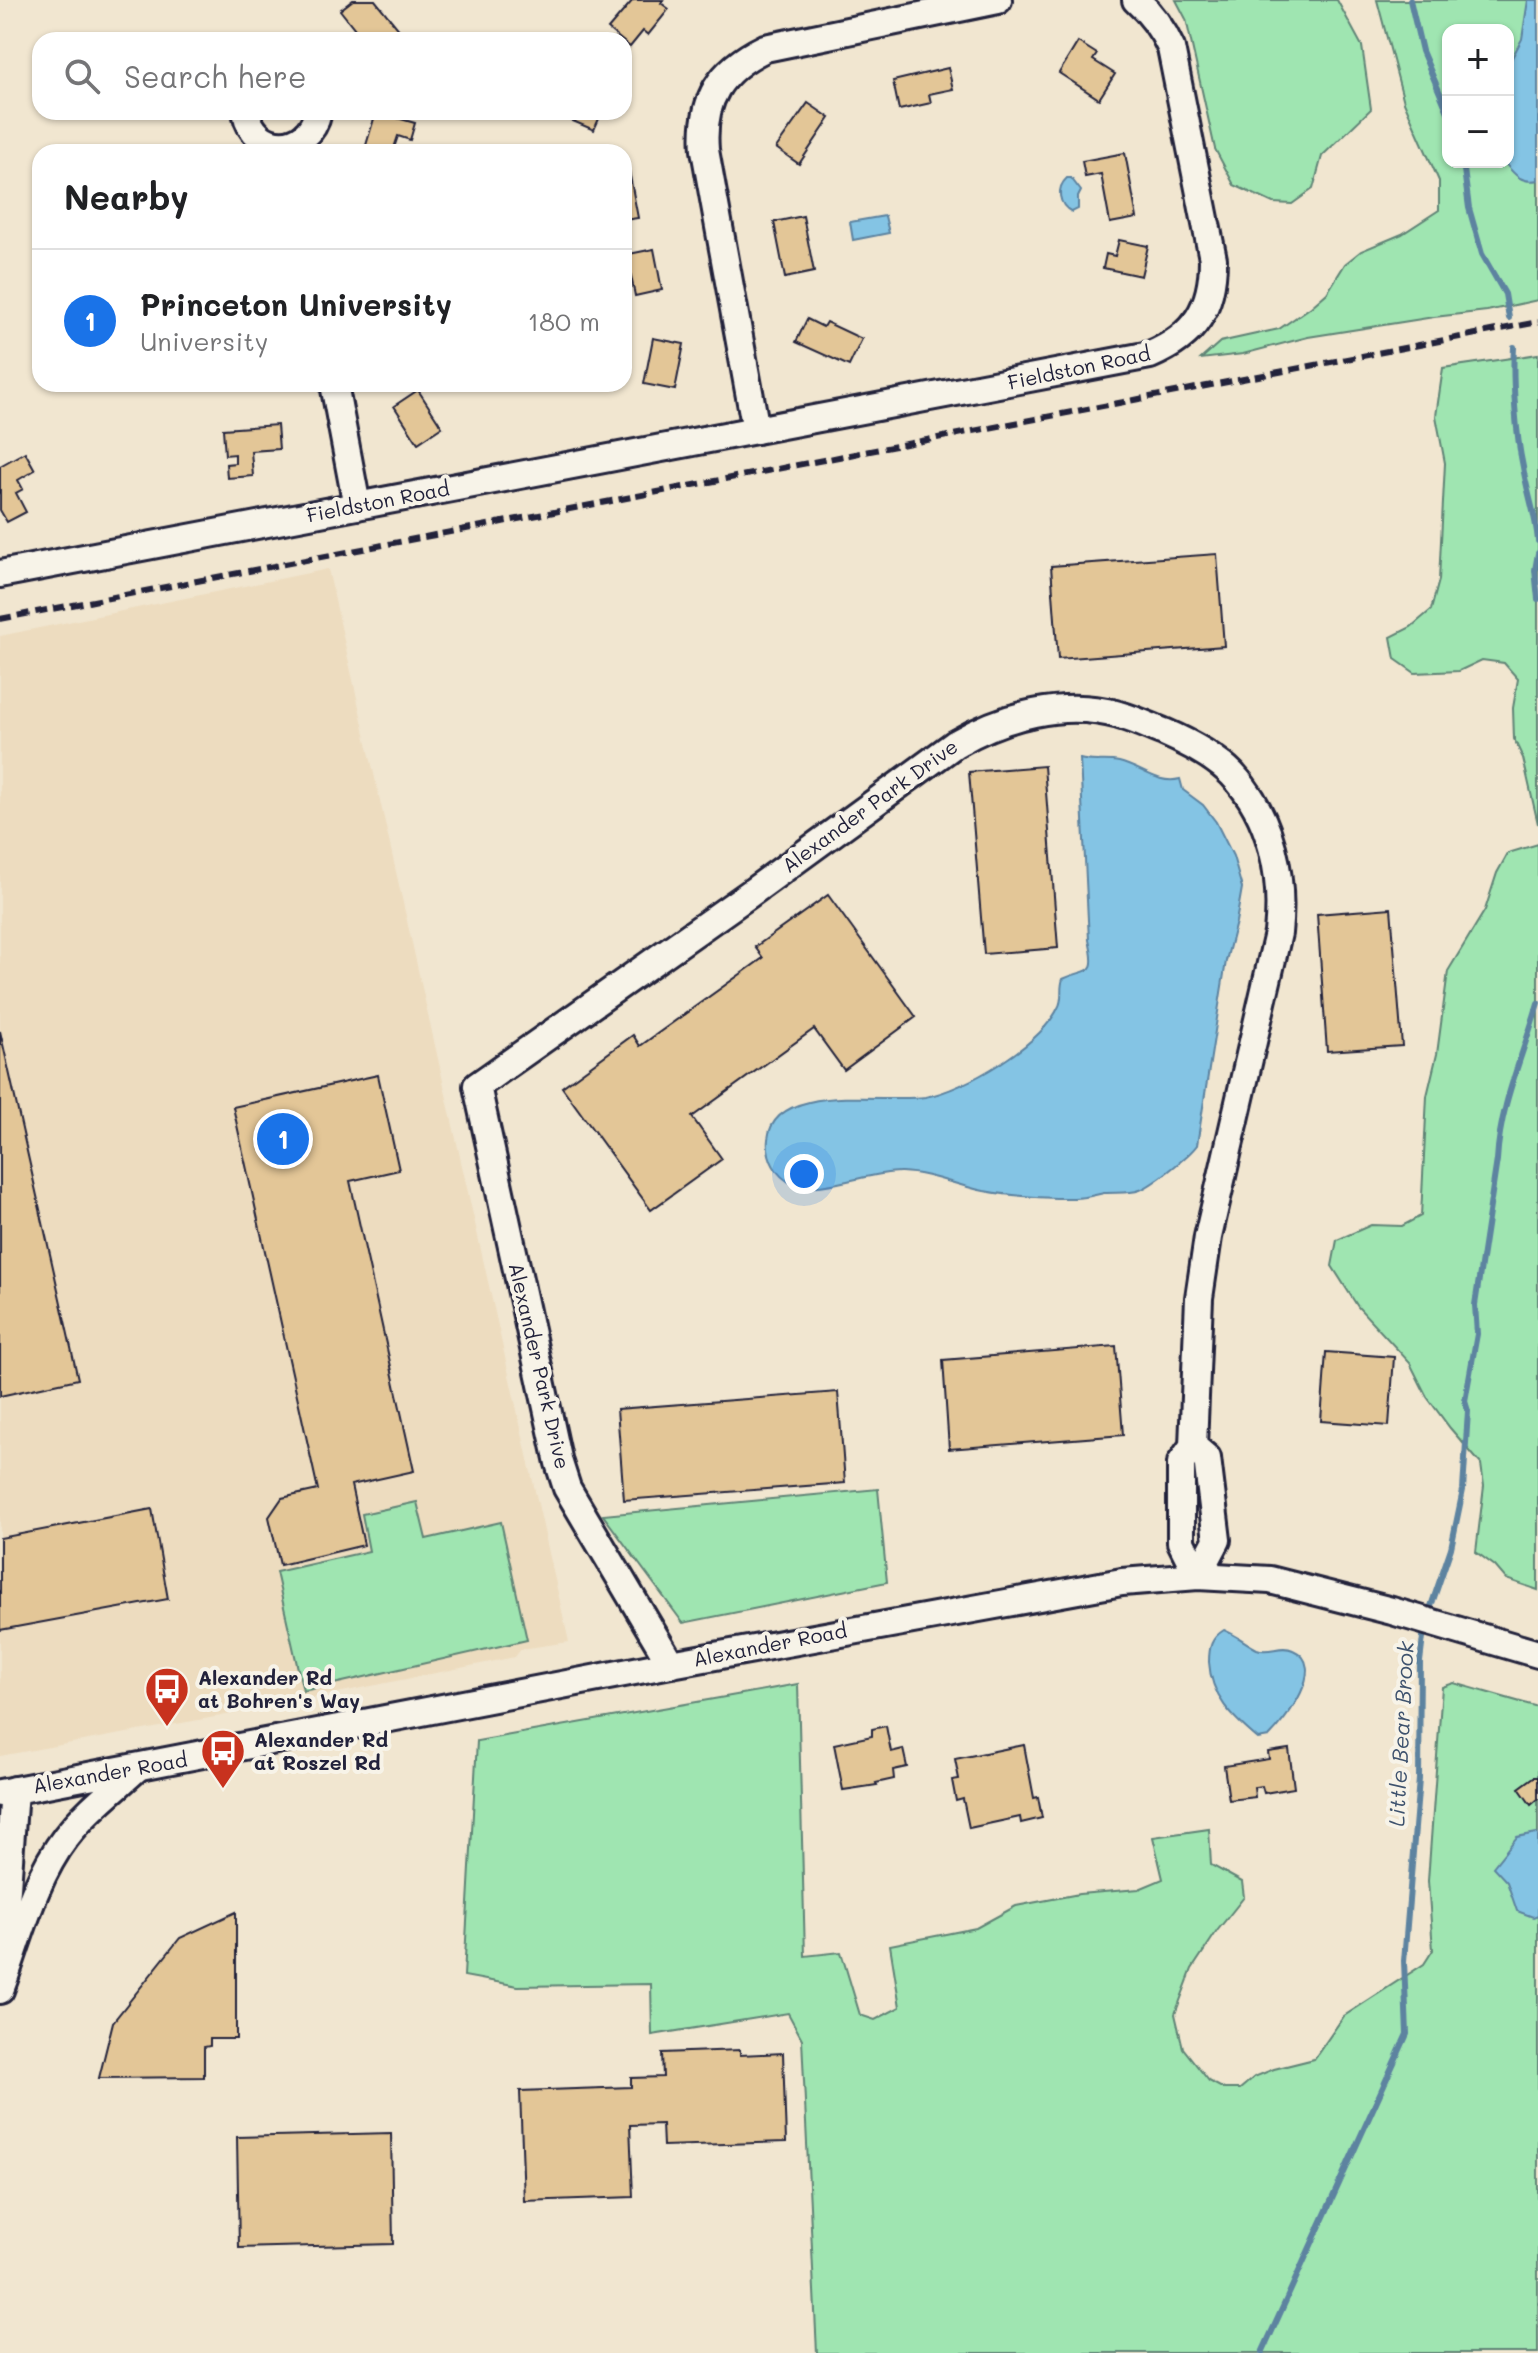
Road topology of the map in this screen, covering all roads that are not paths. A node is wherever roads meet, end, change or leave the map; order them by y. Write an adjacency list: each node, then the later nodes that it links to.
1 (998, 0): 8 (street)
2 (1136, 0): 8 (street, Fieldston Road)
3 (248, 120): 5 (street)
4 (315, 120): 6 (street)
5 (274, 144)
6 (295, 144)
7 (336, 392): 9 (street)
8 (756, 430): 9 (street, Fieldston Road)
9 (357, 506): 10 (street, Fieldston Road)
10 (0, 574)
11 (1198, 1576): 12 (street, Alexander Road); 13 (street, Alexander Road); 13 (street, Alexander Park Drive)
12 (1538, 1654)
13 (671, 1664): 14 (street, Alexander Road)
14 (137, 1768): 15 (street, Alexander Road); 17 (street)
15 (7, 1792): 16 (street)
16 (0, 1974)
17 (0, 1990)

